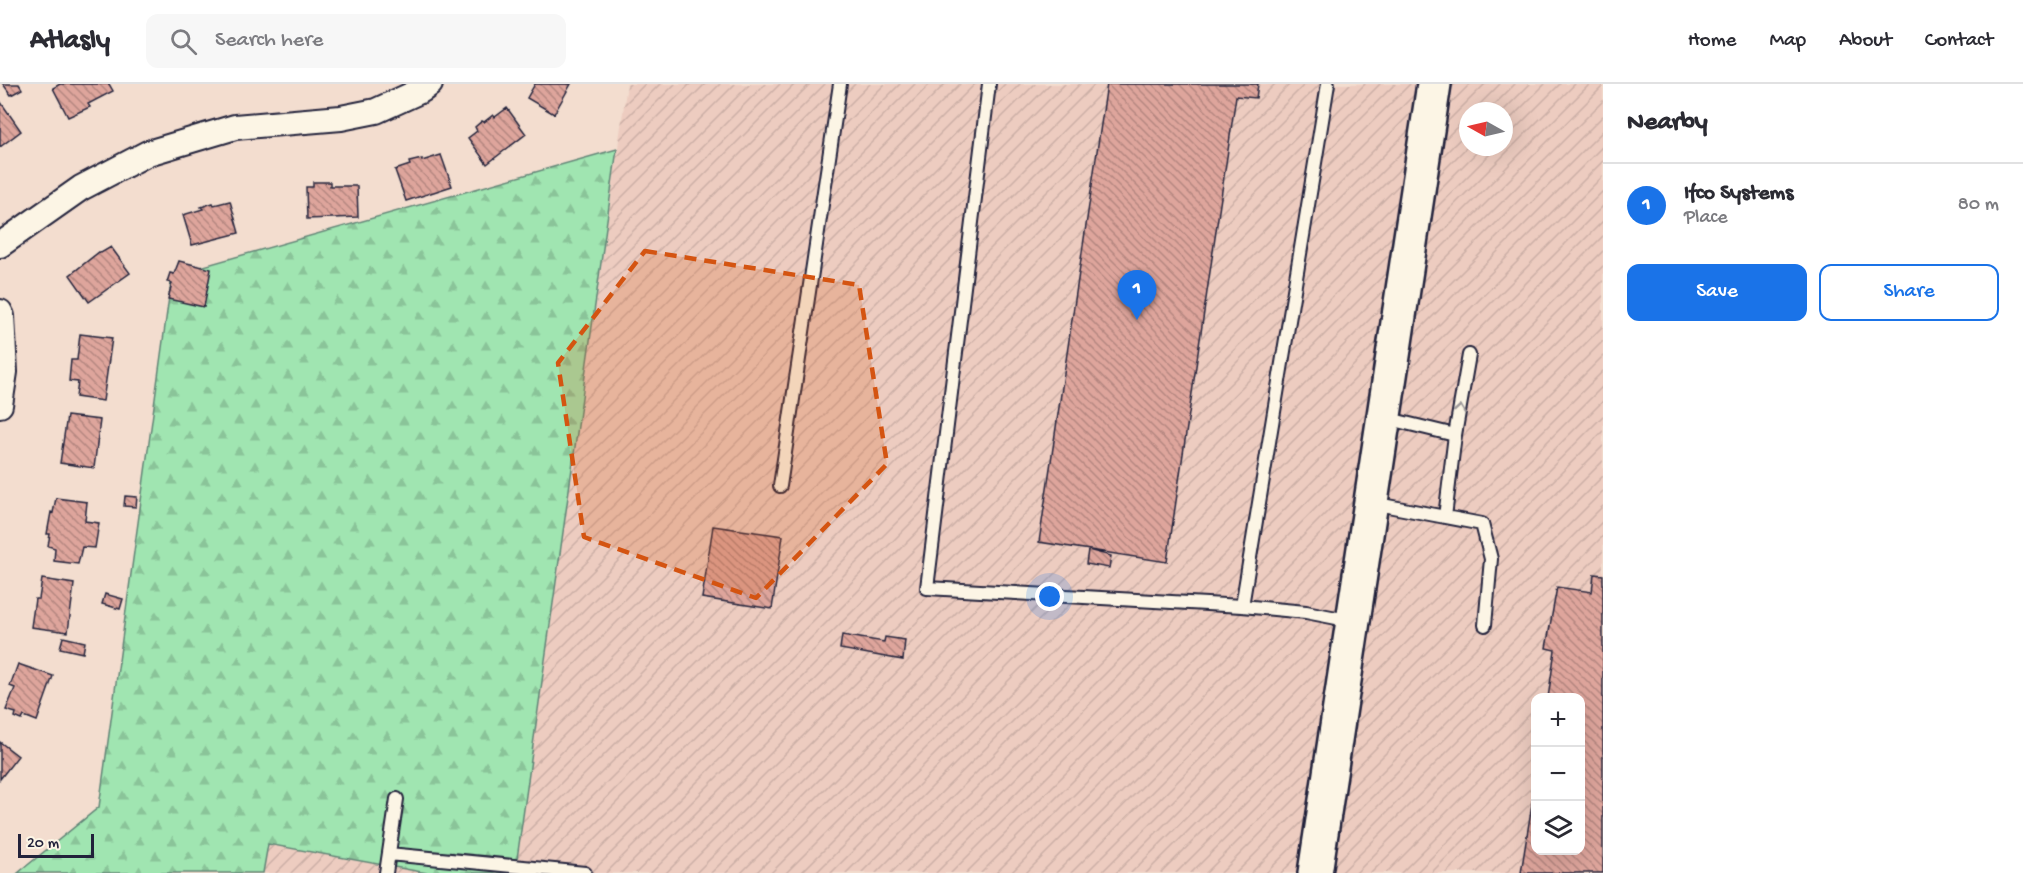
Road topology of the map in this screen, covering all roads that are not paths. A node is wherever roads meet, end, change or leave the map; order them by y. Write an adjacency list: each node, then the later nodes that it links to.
1 (430, 84): 6 (street)
2 (840, 84): 12 (lane)
3 (989, 84): 15 (lane)
4 (1328, 84): 15 (lane)
5 (1434, 84): 10 (street)
6 (0, 244)
7 (0, 312): 9 (street)
8 (1469, 355): 11 (lane, one-way to 8)
9 (0, 405)
10 (1384, 418): 11 (lane); 13 (street)
11 (1455, 435): 14 (lane)
12 (780, 486)
13 (1371, 503): 14 (lane); 16 (street)
14 (1445, 517): 17 (lane)
15 (1242, 606): 16 (lane)
16 (1353, 621): 22 (street)
17 (1485, 625)
18 (397, 799): 19 (lane)
19 (389, 854): 20 (lane); 21 (lane)
20 (386, 873)
21 (585, 873)
22 (1315, 873)

